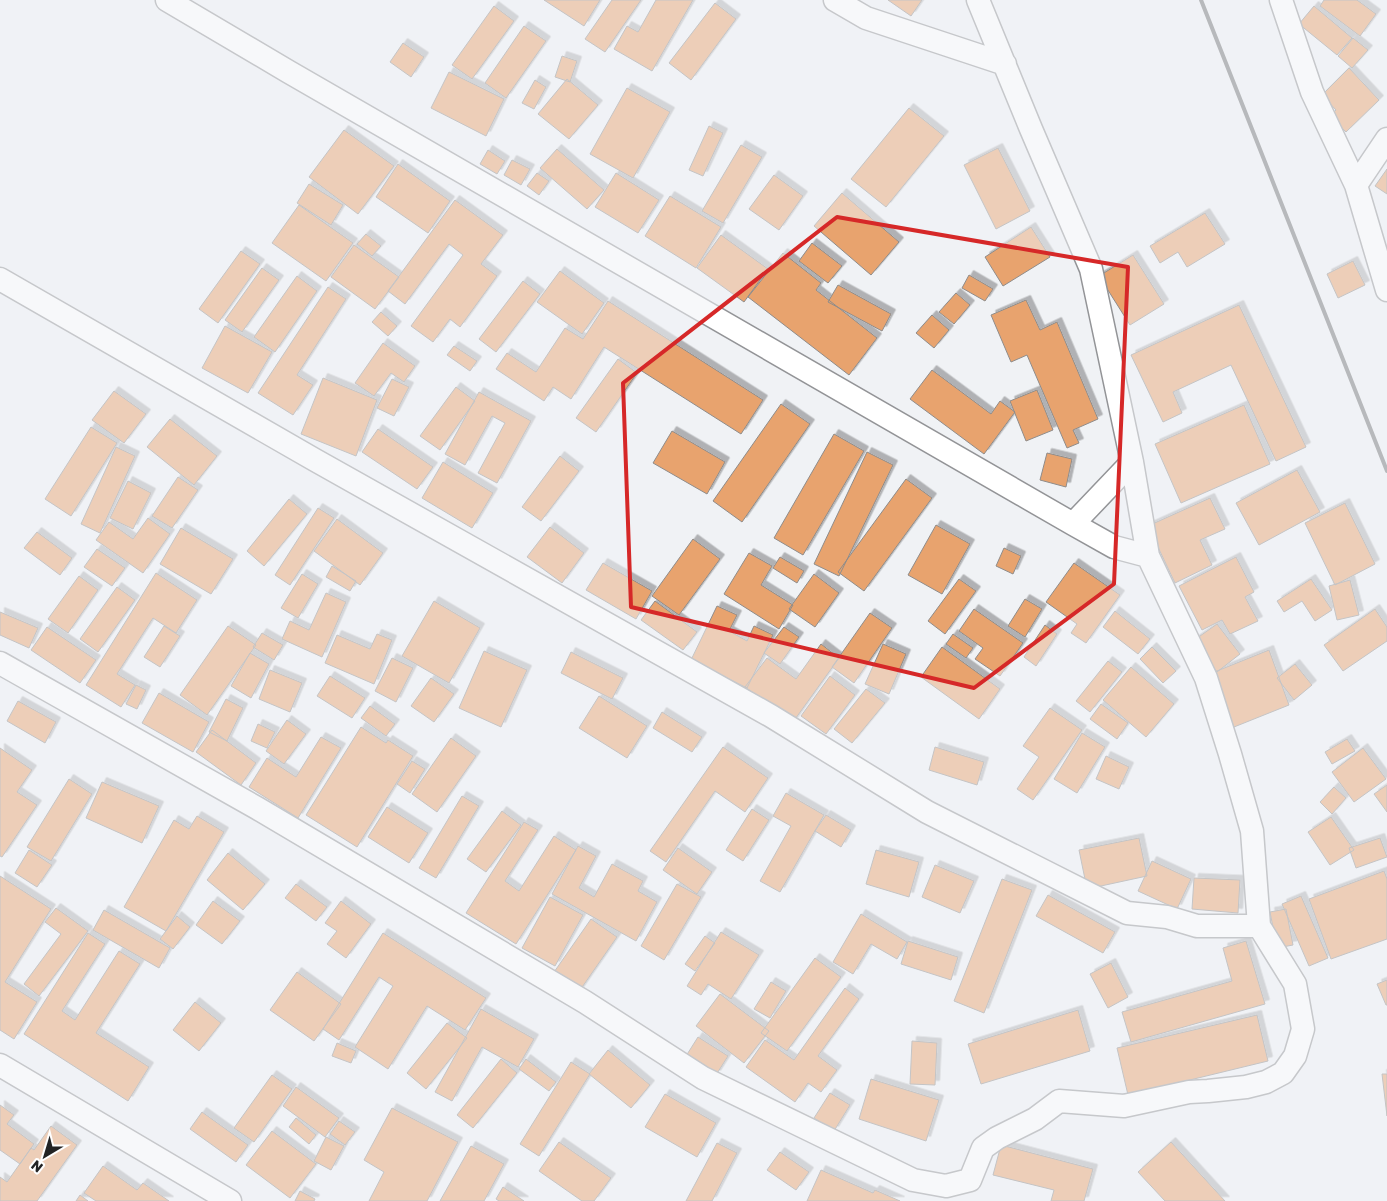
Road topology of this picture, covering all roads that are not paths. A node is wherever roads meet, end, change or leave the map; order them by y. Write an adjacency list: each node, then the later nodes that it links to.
1 (167, 0): 11 (street)
2 (835, 0): 5 (street)
3 (978, 0): 5 (street)
4 (1281, 0): 7 (street)
5 (1004, 64): 10 (street)
6 (1387, 139): 7 (street)
7 (1356, 185): 9 (street)
8 (0, 279): 14 (street)
9 (1387, 290)
10 (1132, 462): 11 (street); 12 (street)
11 (1073, 524): 12 (street)
12 (1148, 556): 14 (street)
13 (0, 663): 14 (street)
14 (1259, 926)
15 (0, 1065): 16 (street)
16 (230, 1201)

